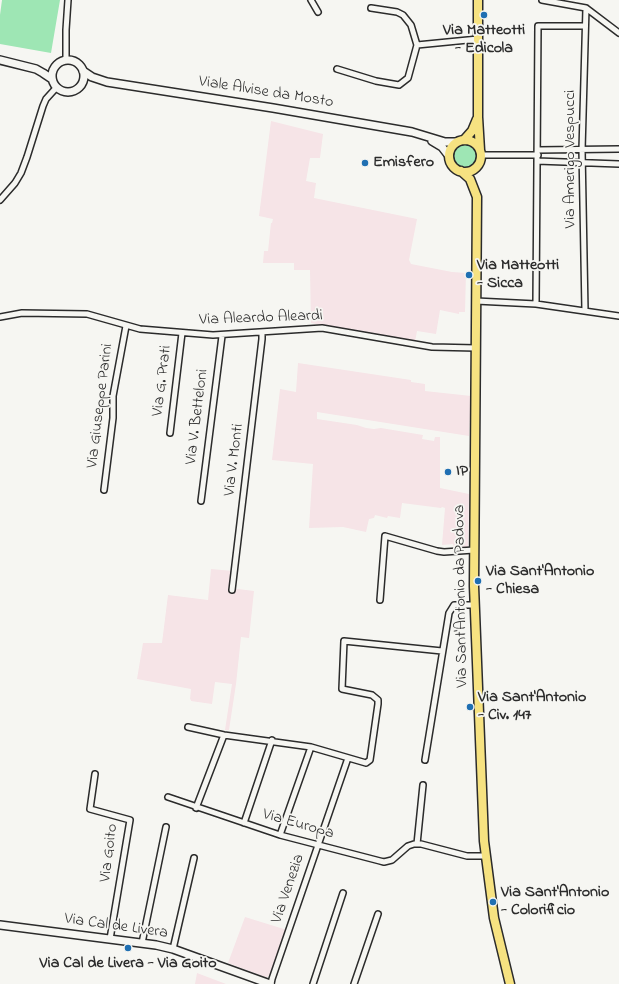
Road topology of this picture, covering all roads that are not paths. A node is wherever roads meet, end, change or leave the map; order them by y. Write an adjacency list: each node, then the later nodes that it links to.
1 (68, 0): 15 (street)
2 (311, 0): 9 (street)
3 (478, 0): 12 (main road)
4 (542, 0): 6 (street)
5 (572, 0): 6 (street)
6 (577, 6): 8 (street)
7 (370, 8): 13 (street)
8 (586, 8): 10 (street, Via Amerigo Vespucci); 11 (street)
9 (318, 12)
10 (585, 26): 28 (street, Via Amerigo Vespucci); 30 (street)
11 (619, 33)
12 (478, 39): 13 (street); 24 (main road)
13 (417, 45): 18 (street)
14 (0, 60): 17 (main road)
15 (66, 60): 16 (main road); 19 (main road)
16 (54, 67): 17 (main road); 20 (main road)
17 (36, 69): 20 (main road)
18 (337, 69)
19 (83, 71): 21 (main road, Viale Alvise da Mosto); 22 (main road)
20 (52, 79): 23 (main road)
21 (107, 82): 22 (main road, Viale Alvise da Mosto); 25 (main road, Viale Alvise da Mosto)
22 (81, 85): 23 (main road)
23 (56, 88): 38 (street)
24 (478, 117): 26 (main road); 29 (main road)
25 (421, 135): 26 (main road, Viale Alvise da Mosto); 31 (main road, Viale Alvise da Mosto)
26 (460, 141): 29 (main road); 31 (main road)
27 (619, 149): 28 (street)
28 (582, 150): 30 (street); 33 (street, Via Amerigo Vespucci)
29 (480, 152): 30 (street); 35 (main road)
30 (538, 152): 32 (street)
31 (449, 156): 36 (main road)
32 (537, 161): 33 (street); 40 (street)
33 (583, 163): 34 (street); 41 (street, Via Amerigo Vespucci)
34 (619, 164)
35 (477, 165): 36 (main road); 37 (main road, Via Sant'Antonio da Padova)
36 (461, 171): 37 (main road)
37 (477, 194): 39 (main road, Via Sant'Antonio da Padova)
38 (0, 200)
39 (476, 301): 40 (street); 48 (main road, Via Sant'Antonio da Padova)
40 (536, 304): 41 (street)
41 (585, 311): 42 (street)
42 (619, 316)
43 (0, 317): 44 (street, Via Aleardo Aleardi)
44 (126, 326): 46 (street, Via Aleardo Aleardi); 50 (street, Via Giuseppe Parini)
45 (262, 332): 47 (street, Via Aleardo Aleardi); 48 (street, Via Aleardo Aleardi); 53 (street, Via V. Monti)
46 (182, 333): 47 (street, Via Aleardo Aleardi); 49 (street, Via G. Prati)
47 (222, 336): 51 (street, Via V. Betteloni)
48 (476, 348): 52 (main road, Via Sant'Antonio da Padova)
49 (170, 433)
50 (104, 490)
51 (201, 501)
52 (474, 550): 54 (street); 55 (main road, Via Sant'Antonio da Padova)
53 (232, 590)
54 (380, 600)
55 (475, 605): 56 (street); 72 (main road, Via Sant'Antonio da Padova)
56 (442, 651): 61 (street); 62 (street)
57 (188, 727): 58 (street)
58 (224, 735): 59 (street); 66 (street)
59 (272, 740): 60 (street); 67 (street)
60 (311, 747): 61 (street); 69 (street)
61 (348, 758): 71 (street, Via Venezia)
62 (425, 760)
63 (95, 774): 77 (street, Via Goito)
64 (423, 785): 70 (street)
65 (168, 798): 66 (street, Via Europa)
66 (196, 808): 67 (street, Via Europa)
67 (244, 823): 69 (street, Via Europa)
68 (166, 827): 78 (street)
69 (280, 835): 71 (street, Via Europa)
70 (417, 844): 71 (street, Via Europa); 72 (street)
71 (318, 845): 80 (street, Via Venezia)
72 (485, 856): 83 (main road, Via Sant'Antonio da Padova)
73 (194, 858): 79 (street)
74 (343, 892): 81 (street)
75 (378, 914): 82 (street)
76 (0, 925): 77 (main road, Via Cal de Livera)
77 (110, 939): 78 (main road, Via Cal de Livera)
78 (142, 943): 79 (main road, Via Cal de Livera)
79 (173, 950): 80 (main road, Via Cal de Livera)
80 (271, 984)
81 (312, 984)
82 (354, 984)
83 (510, 984)

